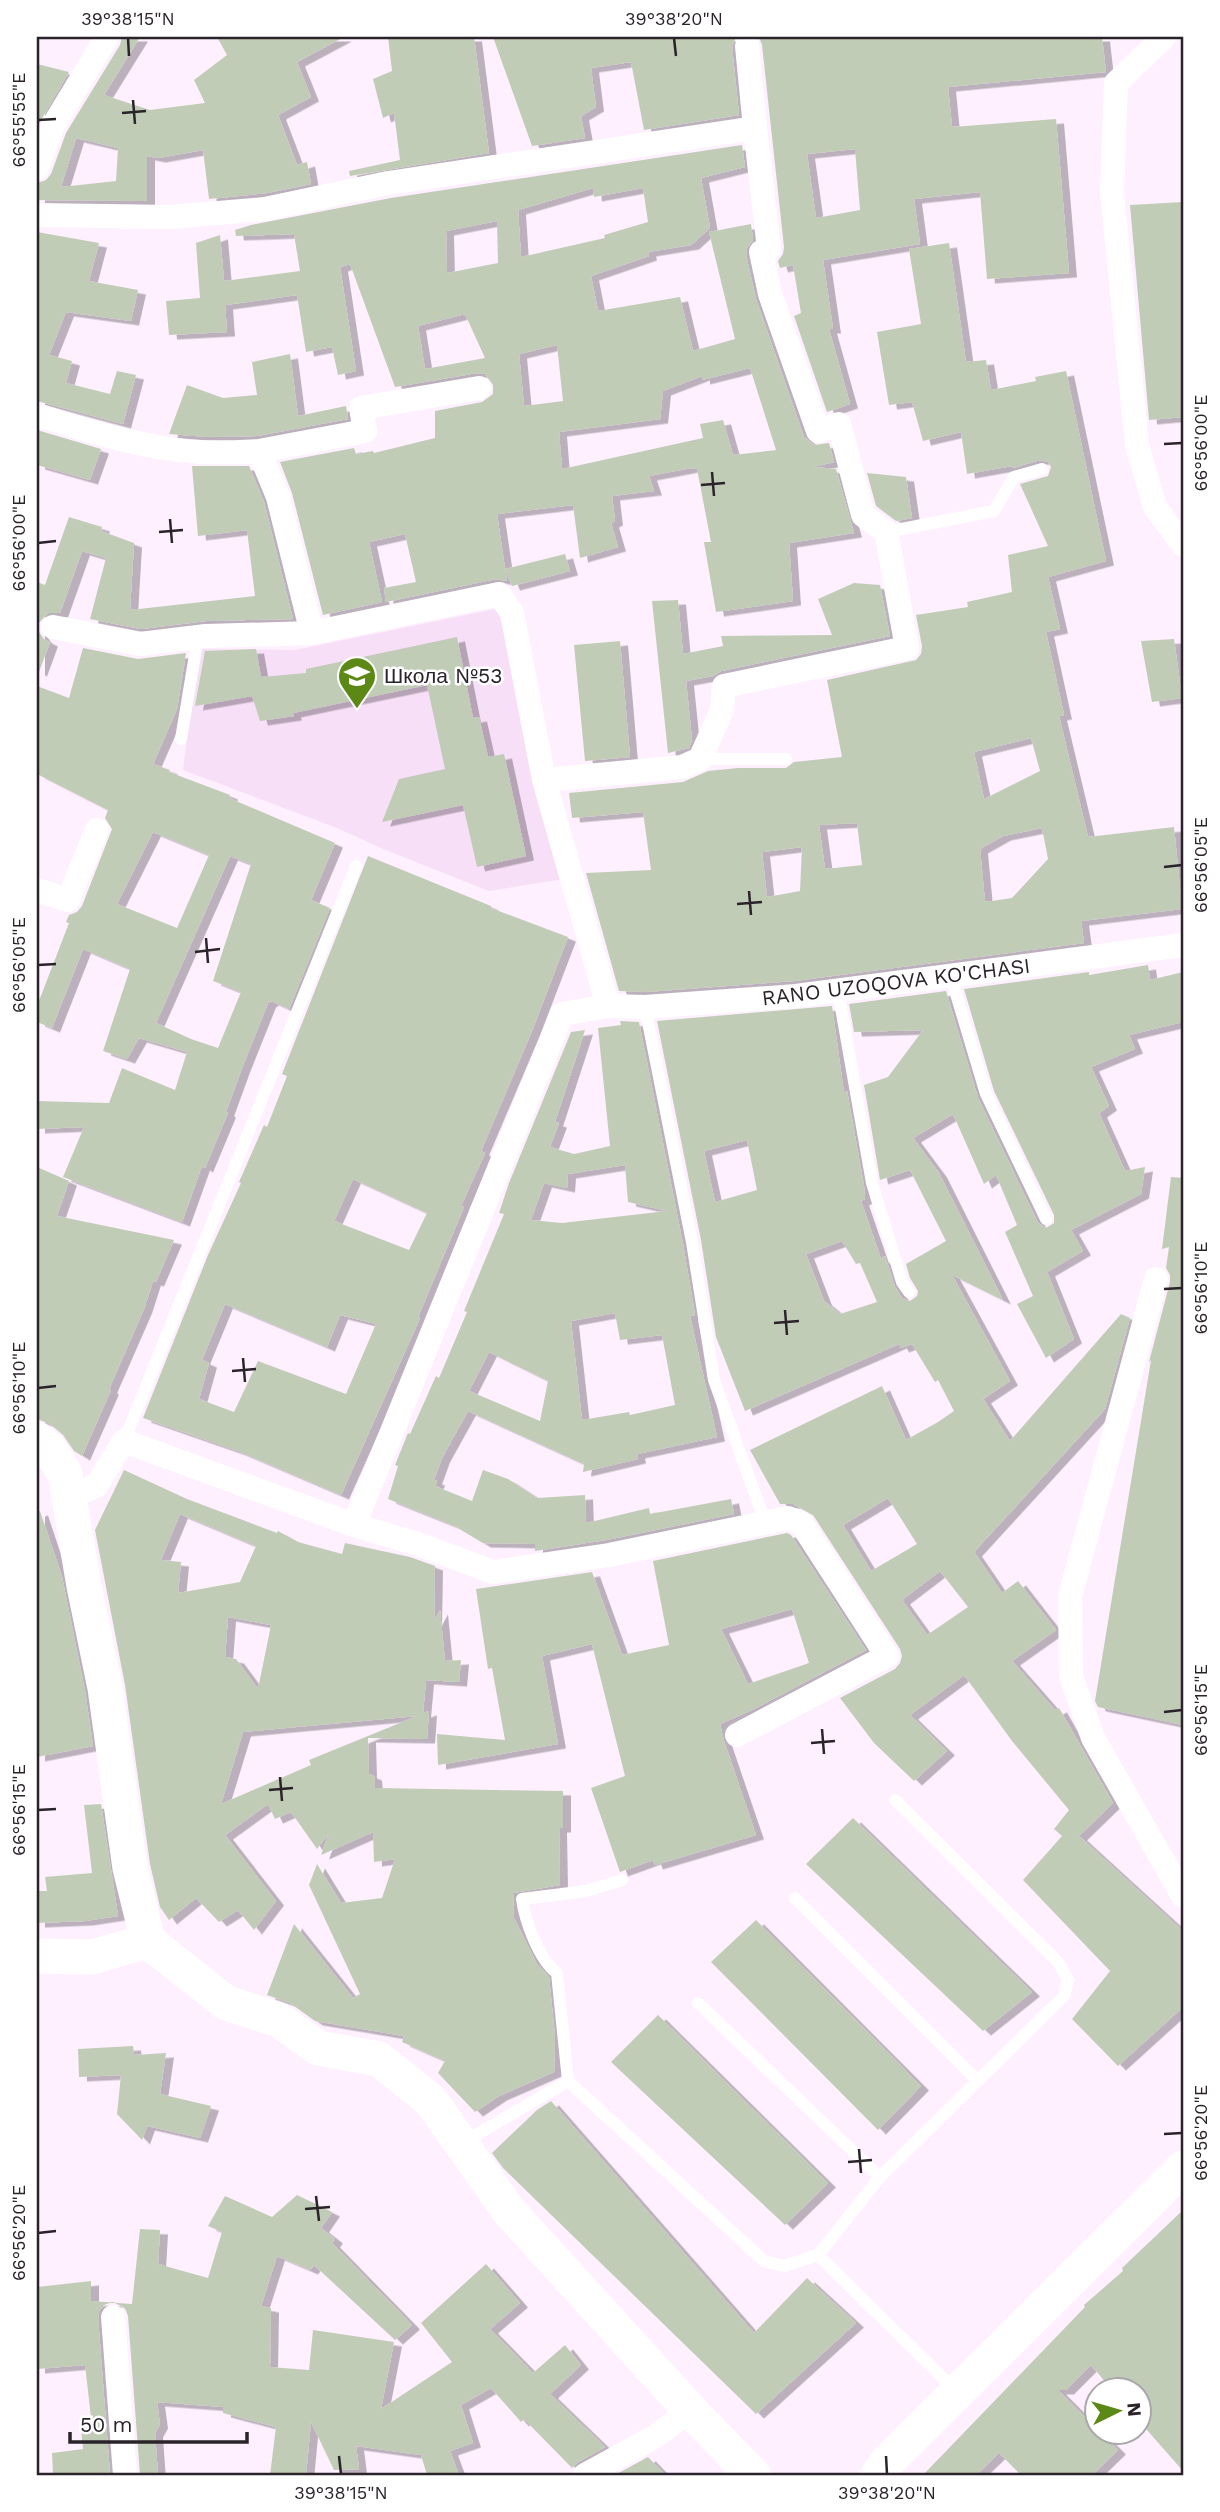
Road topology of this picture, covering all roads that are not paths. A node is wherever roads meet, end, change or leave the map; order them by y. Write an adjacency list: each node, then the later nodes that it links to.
1 (107, 37): 5 (street)
2 (1164, 37): 12 (street)
3 (747, 46): 4 (street)
4 (755, 128): 6 (street); 11 (street)
5 (37, 168)
6 (37, 215)
7 (479, 388): 9 (street)
8 (37, 415): 9 (street)
9 (259, 451): 14 (street)
10 (1042, 469): 11 (lane)
11 (886, 532): 17 (street)
12 (1183, 545)
13 (53, 627): 15 (street)
14 (312, 633): 15 (street); 19 (street)
15 (198, 637): 16 (lane)
16 (181, 739)
17 (700, 759): 18 (lane); 19 (street)
18 (786, 759)
19 (544, 780): 26 (street)
20 (97, 830): 22 (street)
21 (356, 866): 32 (lane)
22 (37, 890)
23 (1183, 945): 24 (street, RANO UZOQOVA KO'CHASI)
24 (951, 977): 25 (street, RANO UZOQOVA KO'CHASI); 28 (lane)
25 (838, 991): 27 (street, RANO UZOQOVA KO'CHASI); 30 (lane)
26 (608, 1006): 27 (street, RANO UZOQOVA KO'CHASI); 35 (street, RANO UZOQOVA KO'CHASI)
27 (645, 1007): 34 (lane)
28 (1046, 1219)
29 (1156, 1279): 39 (street)
30 (909, 1293)
31 (37, 1439): 33 (street)
32 (124, 1441): 33 (street); 35 (street)
33 (68, 1497): 41 (street)
34 (765, 1522): 35 (street); 36 (street)
35 (354, 1525)
36 (737, 1735)
37 (895, 1800): 45 (lane)
38 (622, 1880): 44 (lane)
39 (1183, 1896)
40 (795, 1898): 45 (lane)
41 (148, 1941): 42 (street); 46 (street)
42 (37, 1956)
43 (698, 2003): 48 (lane)
44 (568, 2081): 46 (lane); 49 (lane)
45 (978, 2081): 48 (lane)
46 (461, 2144): 52 (street)
47 (1183, 2168): 51 (street)
48 (880, 2177): 49 (lane)
49 (818, 2255): 51 (lane)
50 (113, 2317): 53 (street)
51 (958, 2392): 56 (street)
52 (690, 2410): 54 (street); 55 (street)
53 (125, 2475)
54 (585, 2475)
55 (753, 2475)
56 (878, 2475)

